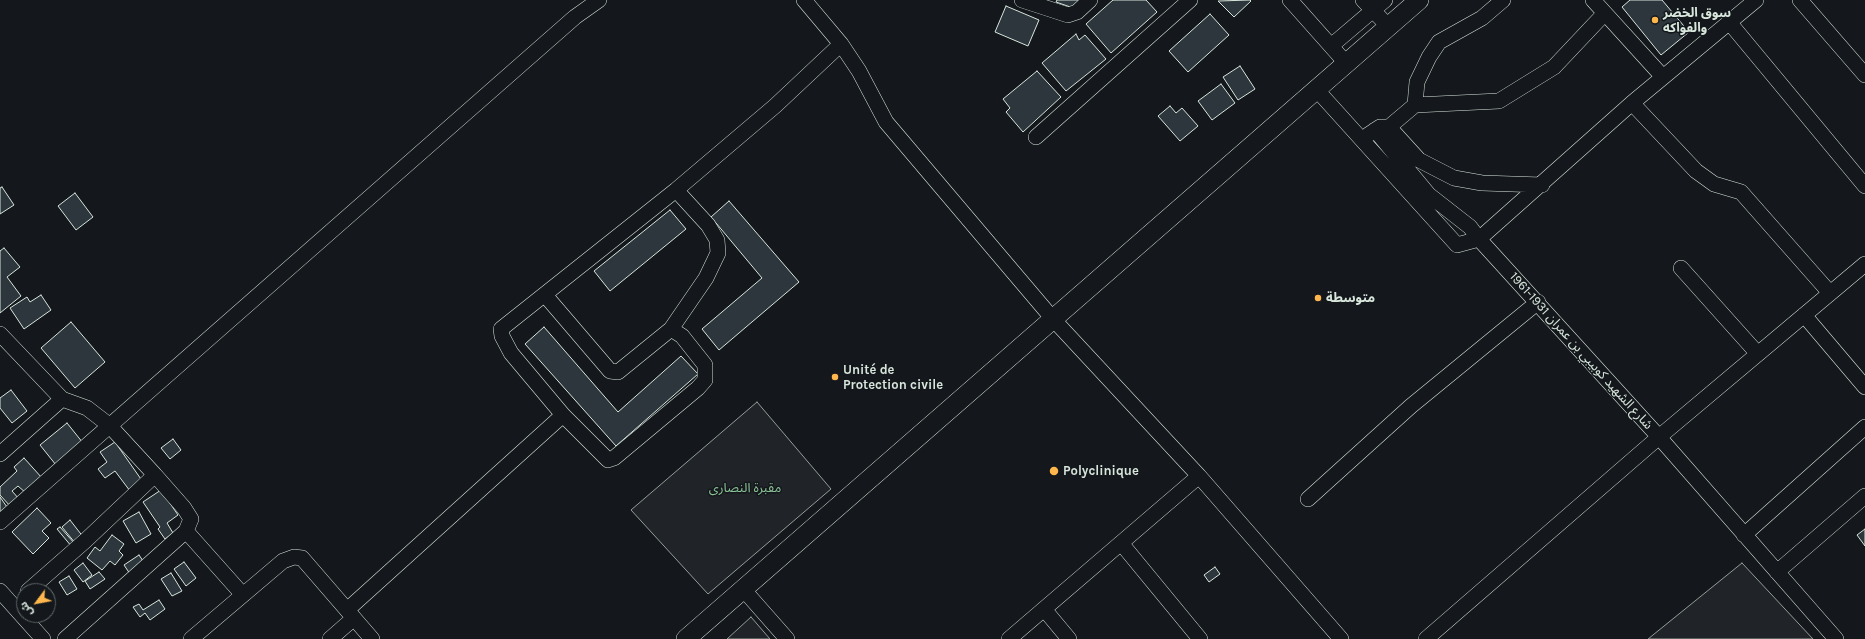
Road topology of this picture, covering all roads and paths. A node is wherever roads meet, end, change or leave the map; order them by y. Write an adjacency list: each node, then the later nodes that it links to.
1 (599, 0): 46 (street)
2 (804, 0): 17 (street)
3 (1022, 0): 4 (street)
4 (1090, 0)
5 (1190, 0): 27 (street)
6 (1290, 0): 18 (street)
7 (1386, 0): 13 (street)
8 (1419, 0): 16 (main road)
9 (1503, 0): 24 (street)
10 (1593, 0): 14 (street)
11 (1756, 0): 15 (street)
12 (1800, 0): 20 (street)
13 (1368, 6): 16 (street); 18 (street)
14 (1605, 13): 21 (street); 24 (street)
15 (1729, 22): 21 (street); 30 (street)
16 (1389, 27): 19 (main road)
17 (841, 44): 31 (street); 39 (street)
18 (1331, 46): 19 (street)
19 (1346, 62): 22 (main road)
20 (1865, 76)
21 (1663, 77): 23 (street)
22 (1316, 89): 28 (street); 39 (main road)
23 (1632, 103): 29 (street); 35 (street)
24 (1415, 104): 25 (street)
25 (1390, 127): 26 (street); 29 (street)
26 (1374, 130): 28 (street); 32 (street, شارع الشهيد كوبيبي بن عمران 1931-1961)
27 (1036, 137)
28 (1360, 139): 32 (street)
29 (1542, 185): 32 (street)
30 (1865, 186)
31 (676, 190): 36 (street); 40 (street)
32 (1479, 239): 37 (street, شارع الشهيد كوبيبي بن عمران 1931-1961)
33 (1865, 264): 35 (street)
34 (1681, 268): 42 (street)
35 (1830, 293): 38 (street)
36 (545, 295): 40 (street); 45 (street)
37 (1538, 302): 48 (street, شارع الشهيد كوبيبي بن عمران 1931-1961); 53 (street)
38 (1804, 315): 42 (street); 43 (street)
39 (1053, 319): 51 (street); 60 (main road)
40 (671, 329): 45 (street)
41 (0, 334): 44 (street)
42 (1758, 354): 48 (street)
43 (1865, 387)
44 (62, 399): 46 (street); 49 (street)
45 (563, 415): 66 (street)
46 (109, 425): 50 (street); 54 (street)
47 (1865, 427): 56 (street)
48 (1659, 437): 56 (street, شارع الشهيد كوبيبي بن عمران 1931-1961); 78 (street)
49 (0, 454)
50 (155, 475): 55 (street); 59 (street)
51 (1199, 476): 57 (street); 77 (street)
52 (1865, 496): 58 (street)
53 (1308, 499)
54 (0, 522)
55 (186, 531): 62 (street); 69 (street)
56 (1744, 535): 58 (street, شارع الشهيد كوبيبي بن عمران 1931-1961)
57 (1120, 543): 65 (street); 76 (street)
58 (1777, 572): 79 (street, شارع الشهيد كوبيبي بن عمران 1931-1961)
59 (37, 583)
60 (743, 589): 72 (main road); 73 (street)
61 (0, 591): 64 (street)
62 (243, 595): 66 (street); 67 (street)
63 (16, 601): 64 (street)
64 (12, 605): 68 (street)
65 (1044, 609): 74 (street); 75 (street)
66 (351, 614): 70 (street); 71 (street)
67 (194, 638)
68 (43, 639)
69 (65, 639)
70 (330, 639)
71 (372, 639)
72 (686, 639)
73 (787, 639)
74 (1009, 639)
75 (1069, 639)
76 (1200, 639)
77 (1341, 639)
78 (1426, 639)
79 (1836, 639)

